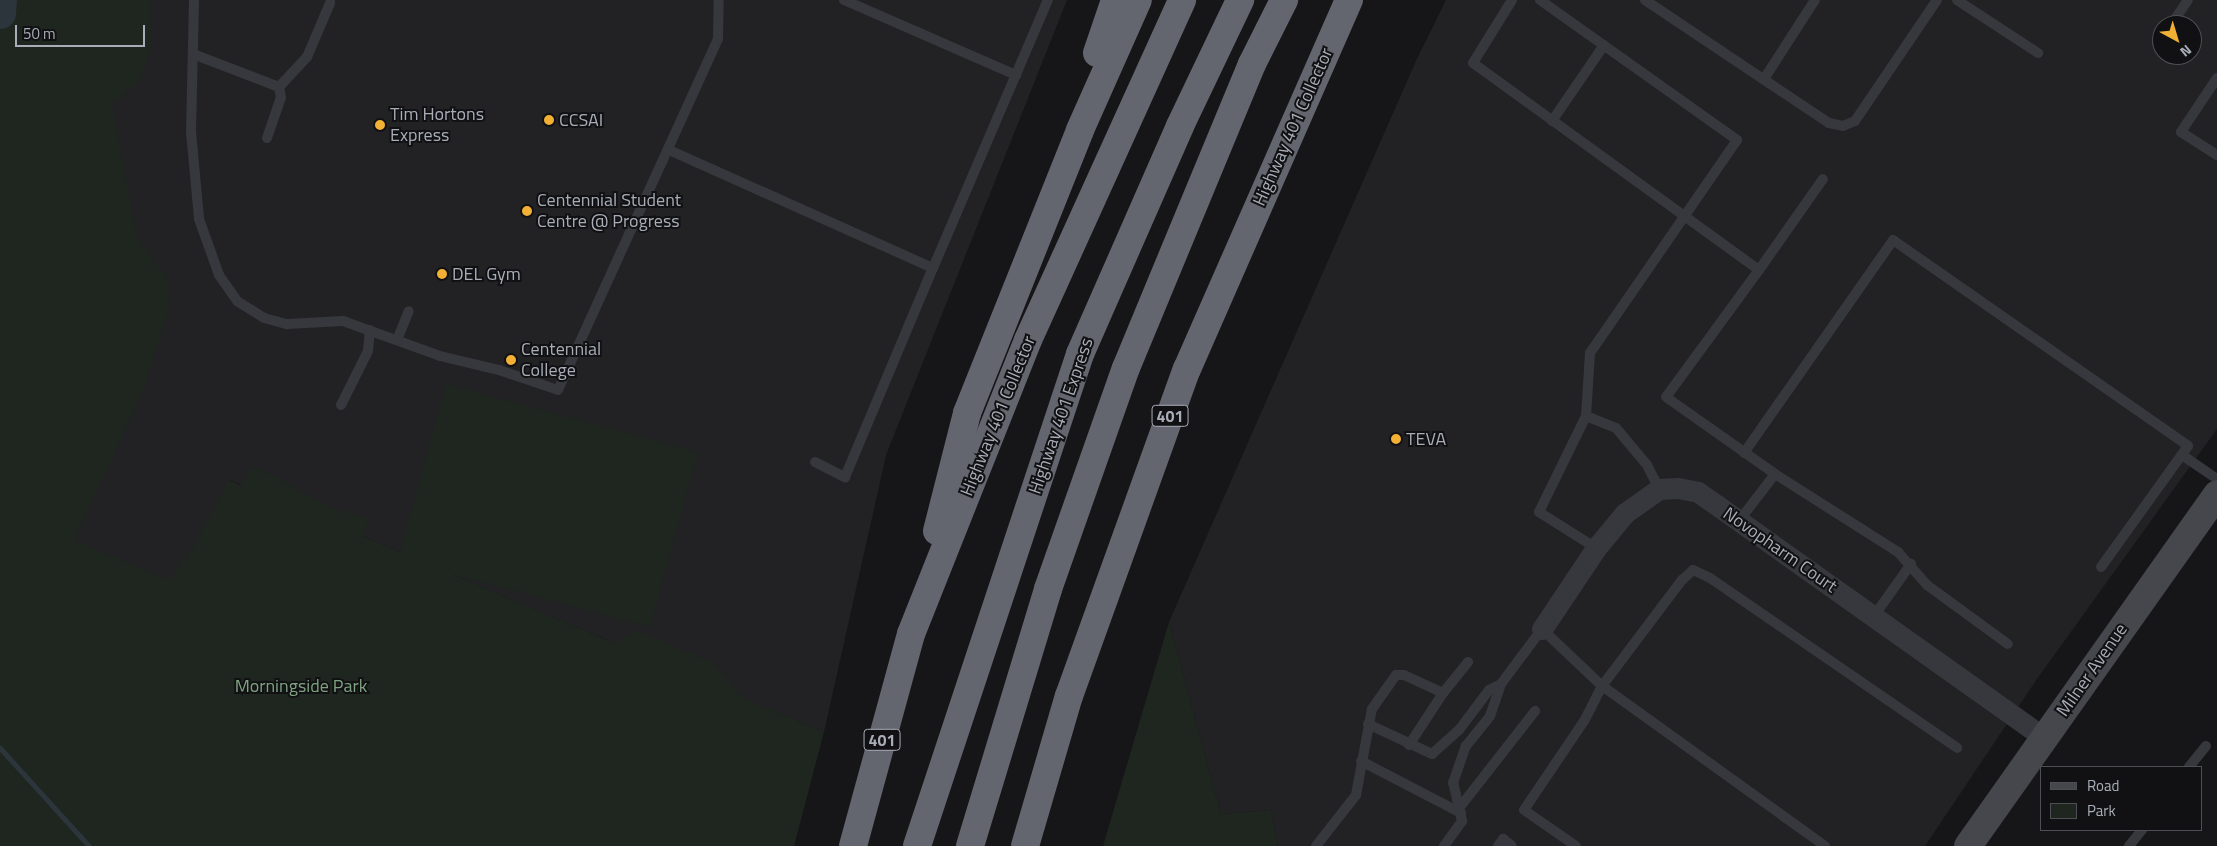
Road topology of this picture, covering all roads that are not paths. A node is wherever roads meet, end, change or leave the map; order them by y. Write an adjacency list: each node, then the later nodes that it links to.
1 (194, 0): 22 (lane)
2 (719, 0): 30 (lane)
3 (844, 0): 23 (lane)
4 (1048, 0): 23 (lane)
5 (1115, 0): 28 (highway)
6 (1138, 0): 28 (highway)
7 (1182, 0): 54 (highway, Highway 401 Collector / 401)
8 (1240, 0): 71 (highway, Highway 401 Express)
9 (1284, 0): 72 (highway)
10 (1349, 0): 73 (highway, Highway 401 Collector / 401)
11 (1512, 0): 27 (lane)
12 (1540, 0): 20 (lane)
13 (1645, 0): 25 (lane)
14 (1815, 0): 25 (lane)
15 (1937, 0): 25 (lane)
16 (1957, 0): 21 (lane)
17 (2188, 0): 19 (lane)
18 (330, 3): 26 (lane)
19 (2178, 15)
20 (1604, 45): 27 (lane); 33 (lane)
21 (2038, 53)
22 (193, 54): 26 (lane); 37 (lane)
23 (1016, 75): 34 (lane)
24 (2217, 78): 31 (lane)
25 (1764, 79)
26 (279, 87): 29 (lane)
27 (1552, 121): 33 (lane)
28 (1080, 130): 54 (highway)
29 (267, 138)
30 (669, 150): 34 (lane); 38 (lane)
31 (2217, 155)
32 (1823, 179): 35 (lane)
33 (1684, 215): 35 (lane); 40 (lane)
34 (933, 268): 43 (lane)
35 (1759, 270): 41 (lane)
36 (408, 311): 38 (lane)
37 (370, 330): 38 (lane); 39 (lane)
38 (397, 340)
39 (341, 405)
40 (1586, 416): 46 (lane); 49 (lane)
41 (1744, 453): 42 (lane); 44 (lane)
42 (2182, 455): 45 (lane); 51 (lane)
43 (815, 462)
44 (1775, 474): 48 (lane); 50 (lane)
45 (2217, 479)
46 (1659, 489): 48 (street, Novopharm Court); 49 (street)
47 (2217, 494): 62 (main road, Milner Avenue)
48 (1739, 520): 52 (street, Novopharm Court)
49 (1596, 548): 53 (street)
50 (1911, 564): 52 (lane); 55 (lane)
51 (2101, 568)
52 (1874, 616): 62 (street, Novopharm Court)
53 (1542, 629): 57 (lane); 58 (lane)
54 (911, 634): 70 (highway, Highway 401 Collector / 401)
55 (2008, 644)
56 (1468, 662): 59 (lane)
57 (1501, 684): 63 (lane); 68 (lane)
58 (1602, 686): 65 (lane); 78 (lane); 79 (lane)
59 (1443, 693): 61 (lane); 63 (lane)
60 (1535, 711): 68 (lane)
61 (1368, 724): 63 (lane); 66 (lane)
62 (2044, 738): 80 (main road, Milner Avenue)
63 (1409, 745)
64 (2206, 746): 67 (lane)
65 (1957, 748)
66 (1361, 762): 68 (lane); 74 (lane)
67 (2190, 766)
68 (1460, 810): 75 (lane)
69 (2141, 831): 81 (lane)
70 (854, 846)
71 (917, 846)
72 (970, 846)
73 (1025, 846)
74 (1316, 846)
75 (1444, 846)
76 (1498, 846): 77 (lane)
77 (1512, 846)
78 (1576, 846)
79 (1825, 846)
80 (1968, 846)
81 (2129, 846)

